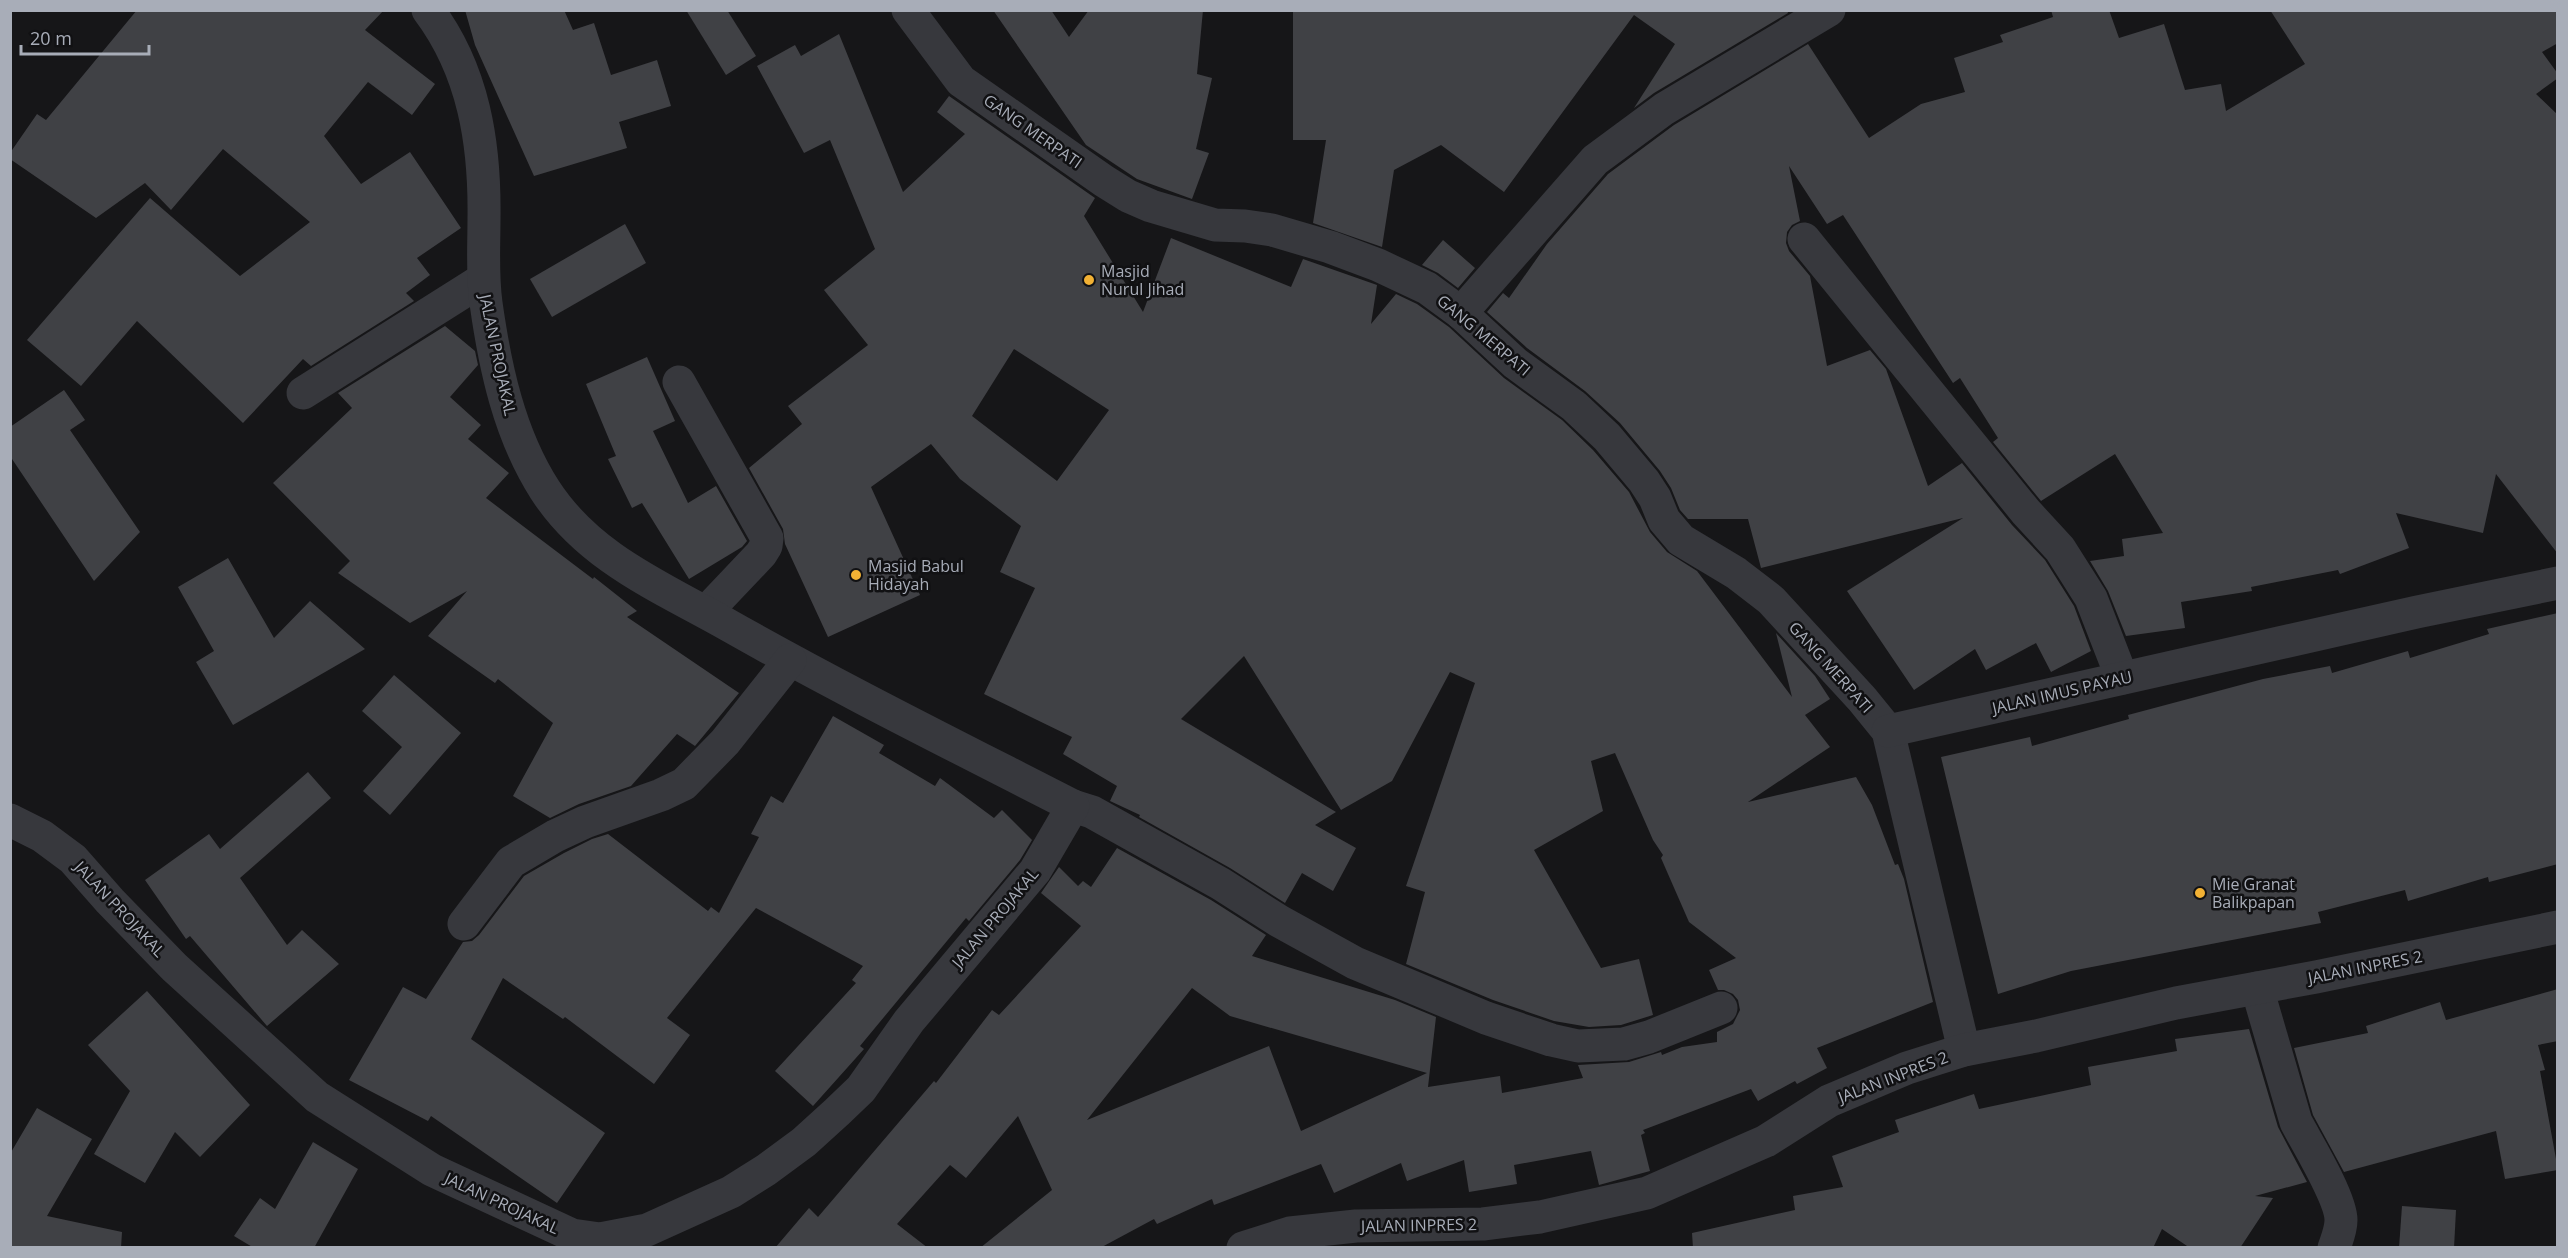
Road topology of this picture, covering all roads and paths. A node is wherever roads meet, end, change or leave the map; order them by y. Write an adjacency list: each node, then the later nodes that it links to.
1 (428, 10): 5 (street, JALAN PROJAKAL)
2 (909, 10): 6 (street, GANG MERPATI)
3 (1829, 10): 6 (street)
4 (1804, 239): 12 (street)
5 (482, 280): 8 (street); 10 (street, JALAN PROJAKAL)
6 (1461, 313): 13 (street, GANG MERPATI)
7 (680, 382): 10 (street)
8 (303, 393)
9 (2558, 583): 12 (street, JALAN IMUS PAYAU)
10 (706, 612): 11 (street, JALAN PROJAKAL)
11 (790, 660): 14 (street, JALAN PROJAKAL); 16 (street)
12 (2122, 678): 13 (street, JALAN IMUS PAYAU)
13 (1888, 731): 20 (street)
14 (1073, 807): 15 (street, JALAN PROJAKAL); 19 (street)
15 (10, 819)
16 (464, 924)
17 (2558, 927): 18 (street, JALAN INPRES 2)
18 (2257, 988): 20 (street, JALAN INPRES 2); 22 (street)
19 (1721, 1008)
20 (1964, 1050): 21 (street, JALAN INPRES 2)
21 (1243, 1248)
22 (2334, 1248)

